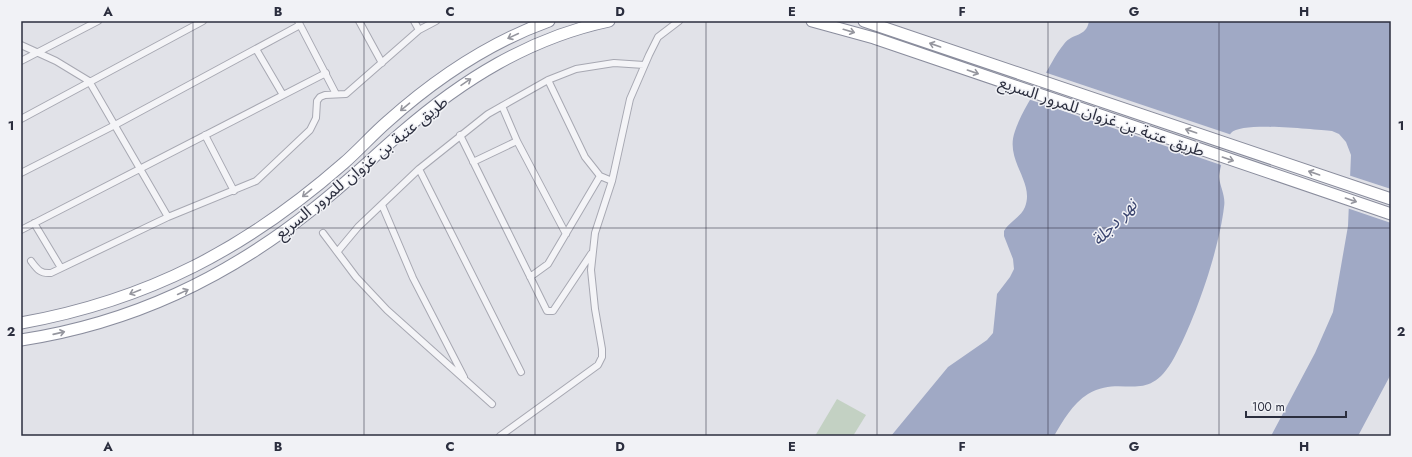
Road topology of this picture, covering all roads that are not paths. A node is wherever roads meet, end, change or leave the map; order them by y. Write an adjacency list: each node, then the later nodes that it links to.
1 (98, 21): 15 (street)
2 (204, 21): 21 (street)
3 (359, 21): 17 (street)
4 (414, 21): 12 (street)
5 (436, 21): 12 (street)
6 (549, 21): 50 (highway, طريق عتبة بن غزوان للمرور السريع, one-way to 50)
7 (609, 21): 51 (highway, طريق عتبة بن غزوان للمرور السريع, one-way to 7)
8 (679, 21): 18 (street)
9 (812, 21): 39 (highway, طريق عتبة بن غزوان للمرور السريع, one-way to 39)
10 (864, 21): 37 (highway, طريق عتبة بن غزوان للمرور السريع, one-way to 10)
11 (299, 23): 14 (street); 19 (street)
12 (419, 30): 17 (street)
13 (21, 45): 15 (street)
14 (256, 49): 23 (street); 26 (street)
15 (37, 52): 16 (street); 21 (street)
16 (21, 61)
17 (382, 63): 22 (street)
18 (644, 65): 20 (street); 35 (street)
19 (326, 73): 22 (street); 23 (street)
20 (548, 80): 24 (street); 34 (street)
21 (89, 81): 25 (street); 26 (street)
22 (336, 94): 36 (street)
23 (283, 95): 27 (street)
24 (502, 106): 28 (street); 29 (street)
25 (21, 119)
26 (115, 125): 31 (street); 33 (street)
27 (205, 135): 31 (street); 36 (street)
28 (460, 135): 30 (street); 32 (street)
29 (517, 141): 30 (street); 44 (street)
30 (473, 162): 49 (street)
31 (140, 169): 40 (street); 41 (street)
32 (419, 169): 38 (street); 52 (street)
33 (21, 173)
34 (600, 176): 35 (street); 44 (street)
35 (612, 181): 46 (street)
36 (234, 191): 40 (street)
37 (1391, 199)
38 (382, 205): 45 (street); 53 (street)
39 (1391, 214)
40 (168, 217): 48 (street)
41 (34, 224): 42 (street); 48 (street)
42 (21, 230)
43 (323, 233): 45 (street)
44 (566, 234): 49 (street)
45 (338, 251): 53 (street)
46 (592, 253): 49 (street); 55 (street)
47 (31, 261): 48 (street)
48 (61, 268)
49 (530, 277)
50 (21, 323)
51 (21, 340)
52 (521, 372)
53 (467, 382): 54 (street)
54 (492, 404)
55 (500, 436)

